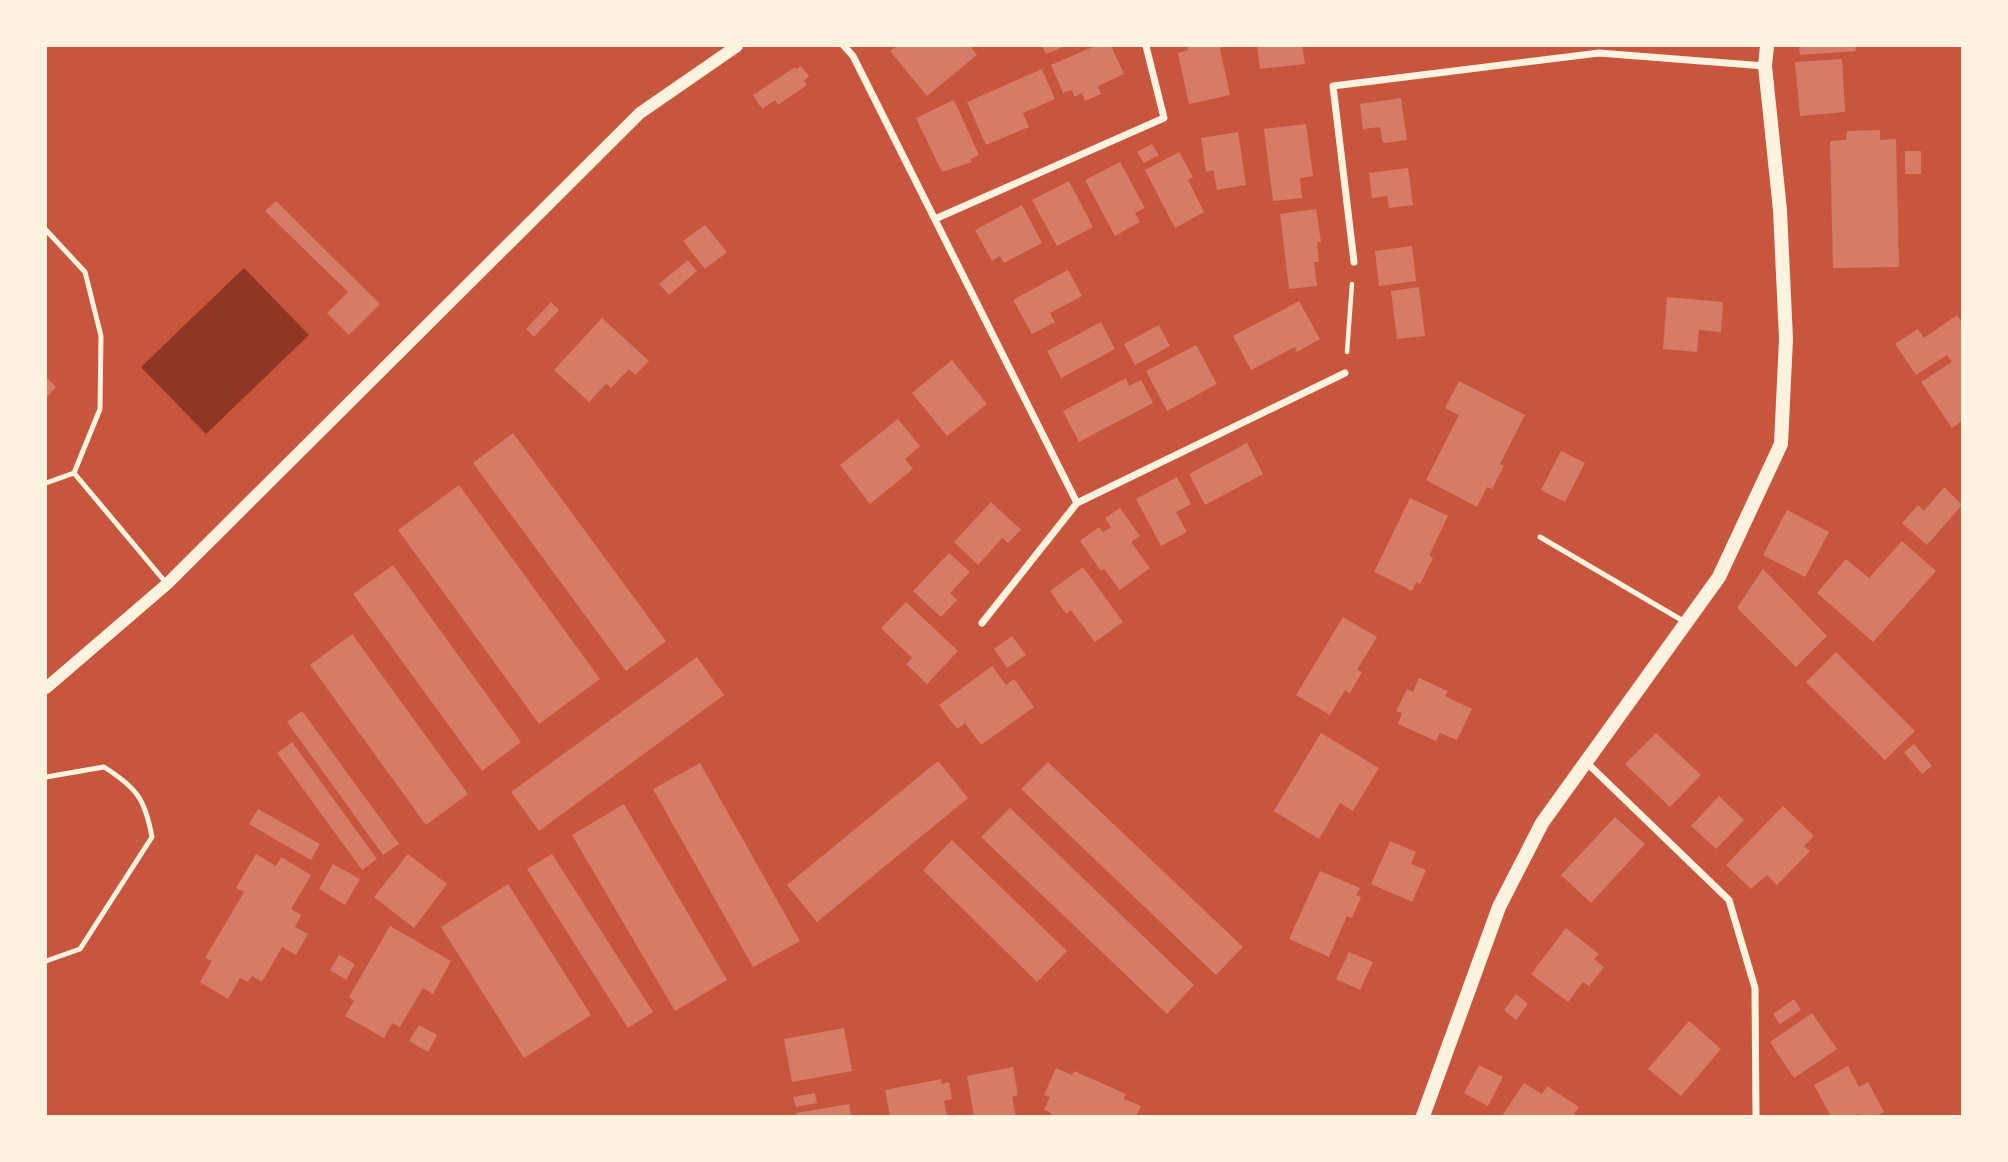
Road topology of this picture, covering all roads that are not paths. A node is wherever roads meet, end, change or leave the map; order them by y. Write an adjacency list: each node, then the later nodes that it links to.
1 (737, 46): 14 (street)
2 (844, 46): 6 (street)
3 (1146, 46): 6 (street)
4 (1767, 46): 5 (main road)
5 (1765, 66): 8 (street); 16 (main road)
6 (936, 219): 12 (street)
7 (46, 230): 10 (lane)
8 (1354, 262)
9 (1345, 373): 12 (street)
10 (74, 473): 11 (lane); 14 (lane)
11 (46, 483)
12 (1077, 503): 15 (street)
13 (1540, 537): 16 (lane)
14 (167, 584): 17 (street)
15 (982, 623)
16 (1688, 624): 18 (main road)
17 (47, 683)
18 (1586, 761): 21 (main road); 22 (street)
19 (46, 777): 20 (lane)
20 (46, 961)
21 (1423, 1116)
22 (1756, 1116)

